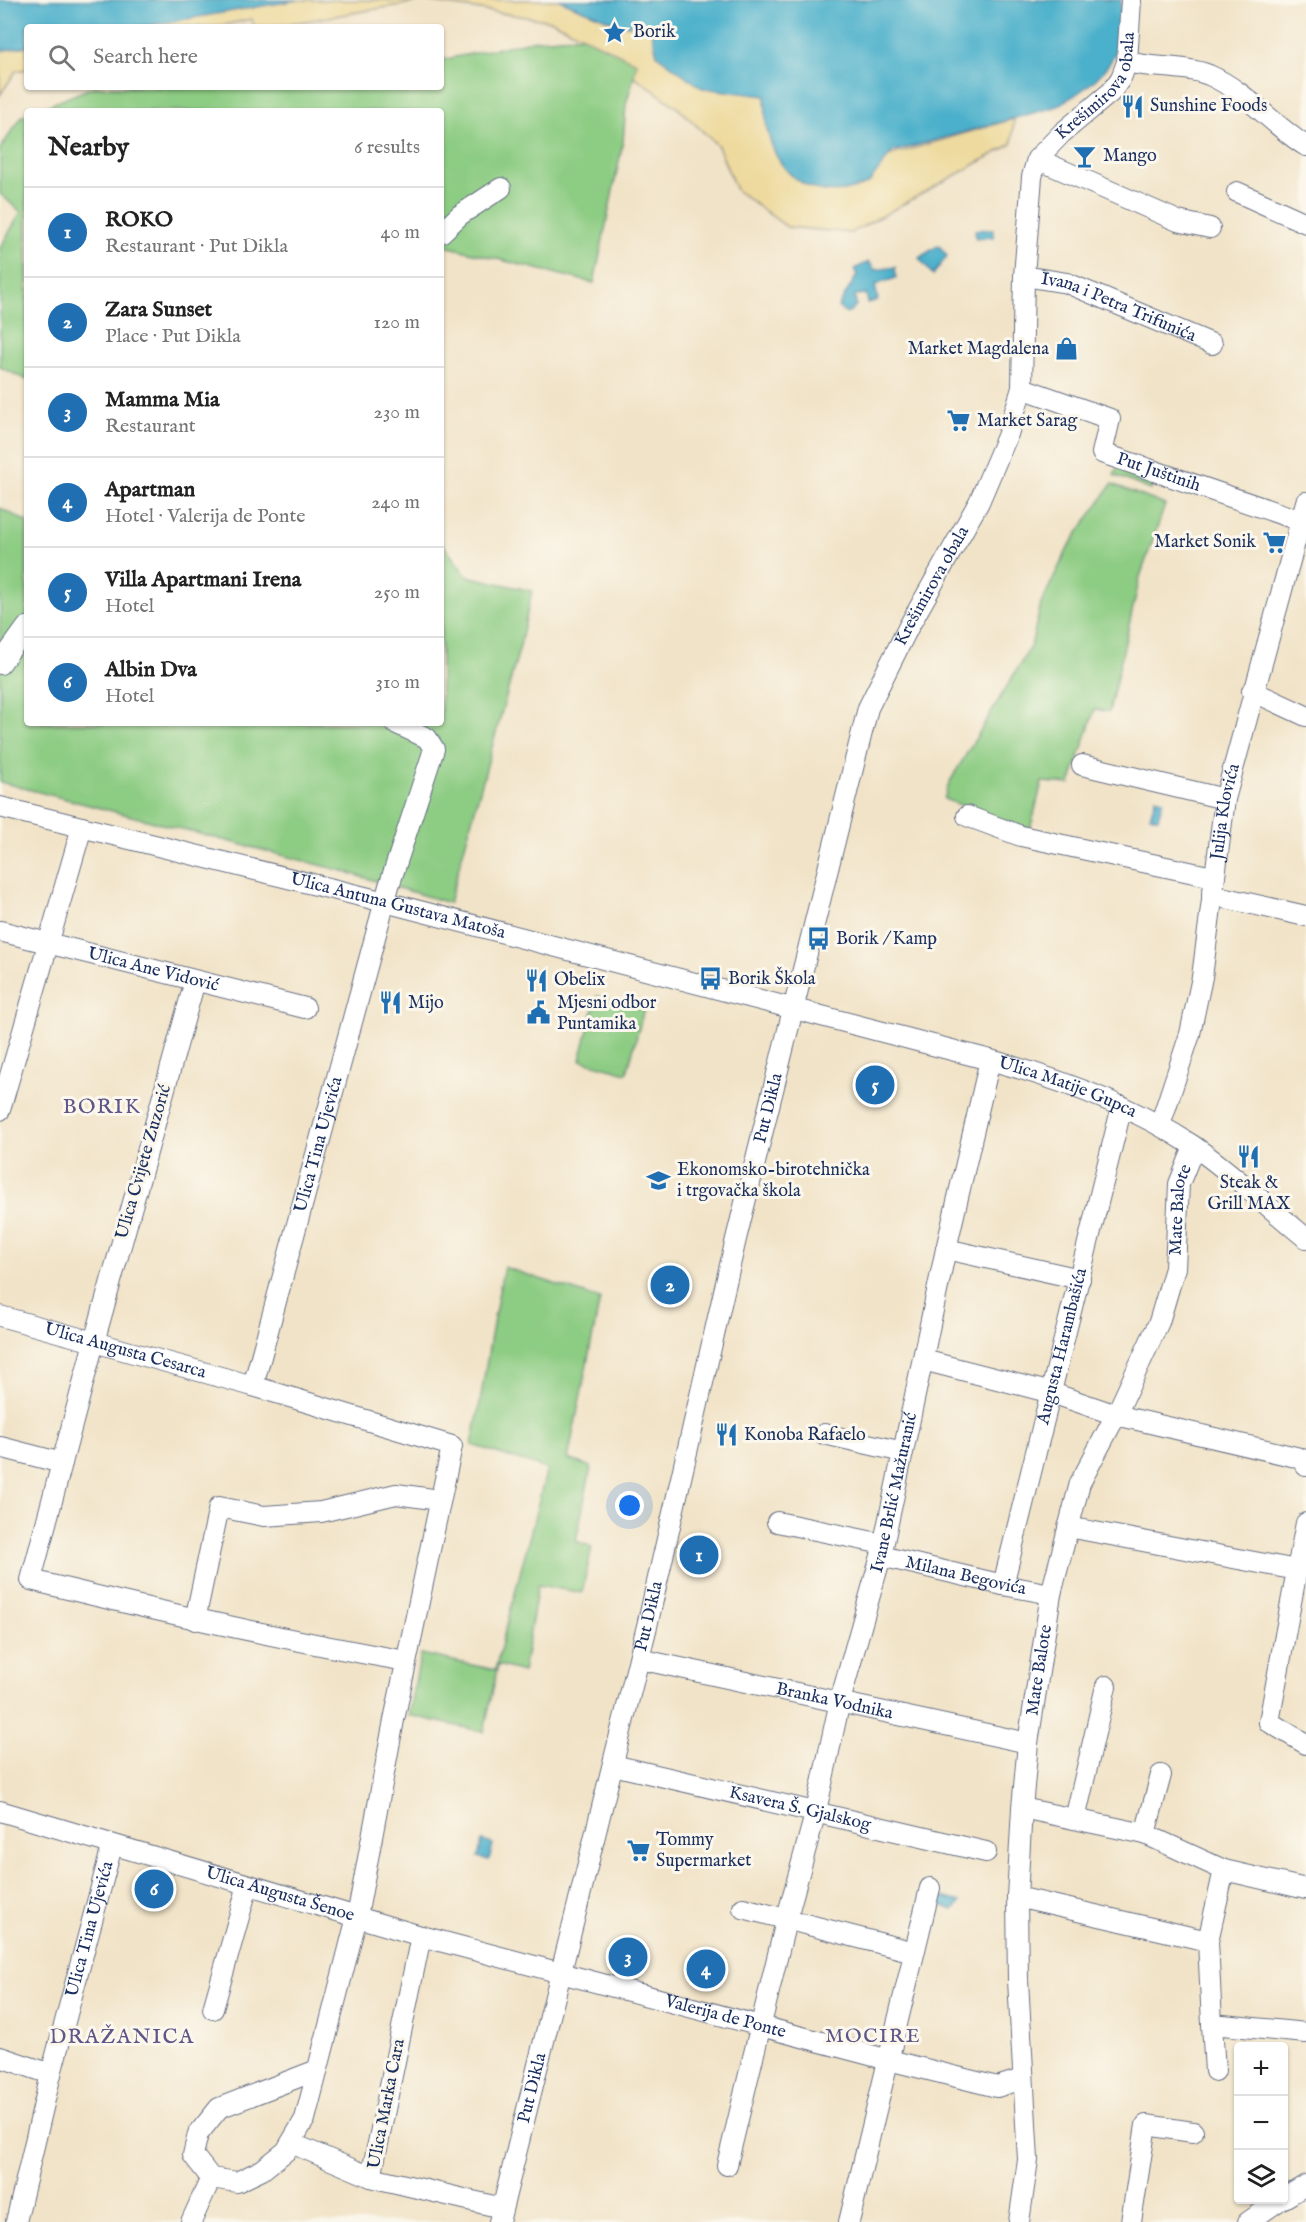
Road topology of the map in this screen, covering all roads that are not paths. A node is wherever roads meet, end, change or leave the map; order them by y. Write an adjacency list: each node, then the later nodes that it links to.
1 (1131, 0): 2 (street, Krešimirova obala)
2 (1127, 62): 3 (street); 4 (street, Krešimirova obala)
3 (1306, 146)
4 (1037, 159): 8 (street, Krešimirova obala); 10 (street, Krešimirova obala)
5 (501, 188): 9 (street)
6 (1238, 192): 7 (street)
7 (1306, 223)
8 (1210, 228)
9 (444, 230)
10 (1024, 276): 11 (street, Ivana i Petra Trifunića); 12 (street, Krešimirova obala)
11 (1212, 344)
12 (1022, 388): 14 (street, Put Juštinih); 33 (street, Krešimirova obala)
13 (1306, 502): 14 (street, Julija Klovića)
14 (1301, 521): 15 (street, Julija Klovića)
15 (1299, 555): 18 (street, Julija Klovića)
16 (24, 631): 17 (street)
17 (0, 664)
18 (1252, 691): 19 (street); 22 (street, Julija Klovića)
19 (1306, 716)
20 (402, 726): 27 (street, Ulica Tina Ujevića)
21 (1082, 765): 22 (street)
22 (1225, 799): 26 (street, Julija Klovića)
23 (0, 807): 25 (street, Ulica Antuna Gustava Matoša)
24 (967, 816): 26 (street)
25 (82, 827): 27 (street, Ulica Antuna Gustava Matoša); 30 (street)
26 (1212, 886): 28 (street); 37 (street, Julija Klovića)
27 (385, 902): 33 (street, Ulica Antuna Gustava Matoša); 45 (street, Ulica Tina Ujevića)
28 (1306, 916)
29 (0, 931): 30 (street, Ulica Ane Vidović)
30 (48, 944): 31 (street, Ulica Ane Vidović); 36 (street)
31 (195, 981): 32 (street, Ulica Ane Vidović); 43 (street, Ulica Cvijete Zuzorić)
32 (304, 1008)
33 (794, 1010): 34 (street, Ulica Matije Gupca); 62 (street, Put Dikla)
34 (990, 1060): 35 (street, Ulica Matije Gupca); 40 (street, Ivane Brlić Mažuranić)
35 (1122, 1106): 37 (street, Ulica Matije Gupca); 41 (street, Augusta Harambašića)
36 (0, 1110)
37 (1160, 1125): 38 (street, Ulica Matije Gupca)
38 (1194, 1147): 39 (street, Ulica Matije Gupca); 47 (street, Mate Balote)
39 (1306, 1238)
40 (946, 1249): 41 (street); 44 (street, Ivane Brlić Mažuranić)
41 (1080, 1279): 46 (street, Augusta Harambašića)
42 (0, 1316): 43 (street, Ulica Augusta Cesarca)
43 (94, 1342): 45 (street, Ulica Augusta Cesarca); 51 (street, Ulica Cvijete Zuzorić)
44 (923, 1360): 46 (street); 50 (street, Ivane Brlić Mažuranić)
45 (253, 1386): 53 (street, Ulica Augusta Cesarca)
46 (1052, 1393): 47 (street); 59 (street, Augusta Harambašića)
47 (1116, 1415): 52 (street); 56 (street, Mate Balote)
48 (824, 1434): 50 (street)
49 (0, 1447): 51 (street)
50 (903, 1452): 57 (street, Ivane Brlić Mažuranić)
51 (62, 1463): 61 (street, Ulica Cvijete Zuzorić)
52 (1306, 1466)
53 (440, 1500): 61 (street); 63 (street)
54 (777, 1521): 57 (street, Milana Begovića)
55 (1306, 1523): 58 (street)
56 (1068, 1527): 58 (street); 60 (street, Mate Balote)
57 (882, 1550): 59 (street, Milana Begovića); 65 (street, Ivane Brlić Mažuranić)
58 (1297, 1570): 67 (street)
59 (1003, 1586): 60 (street, Milana Begovića)
60 (1051, 1594): 66 (street, Mate Balote)
61 (195, 1620): 63 (street)
62 (639, 1659): 65 (street, Branka Vodnika); 68 (street, Put Dikla)
63 (406, 1661): 83 (street)
64 (1106, 1686): 73 (street)
65 (840, 1701): 66 (street, Branka Vodnika); 72 (street, Ivane Brlić Mažuranić)
66 (1028, 1743): 70 (street, Mate Balote)
67 (1306, 1744)
68 (613, 1765): 72 (street, Ksavera Š. Gjalskog); 88 (street, Put Dikla)
69 (1161, 1775): 74 (street)
70 (1022, 1808): 73 (street); 81 (street, Mate Balote)
71 (0, 1811): 75 (street, Ulica Augusta Šenoe)
72 (816, 1811): 76 (street, Ksavera Š. Gjalskog); 84 (street, Ivane Brlić Mažuranić)
73 (1075, 1819): 74 (street)
74 (1145, 1834): 77 (street)
75 (112, 1846): 78 (street, Ulica Augusta Šenoe); 97 (street, Ulica Tina Ujevića)
76 (987, 1852)
77 (1224, 1870): 80 (street); 86 (street)
78 (248, 1885): 83 (street, Ulica Augusta Šenoe); 89 (street)
79 (930, 1888): 87 (street)
80 (1306, 1889)
81 (1017, 1896): 86 (street); 98 (street, Mate Balote)
82 (743, 1908): 84 (street)
83 (357, 1917): 85 (street, Ulica Augusta Šenoe); 95 (street)
84 (786, 1921): 87 (street); 91 (street, Ivane Brlić Mažuranić)
85 (421, 1936): 88 (street, Ulica Augusta Šenoe); 102 (street, Ulica Marka Cara)
86 (1208, 1941): 90 (street)
87 (914, 1952): 94 (street)
88 (562, 1974): 91 (street, Valerija de Ponte); 107 (street, Put Dikla)
89 (213, 2009)
90 (1212, 2024): 92 (street); 96 (street)
91 (760, 2026): 94 (street, Valerija de Ponte); 101 (street, Ivane Brlić Mažuranić)
92 (1306, 2033)
93 (0, 2057): 97 (street)
94 (889, 2060): 98 (street, Valerija de Ponte); 112 (street)
95 (317, 2070): 100 (street); 103 (street)
96 (1215, 2071)
97 (51, 2074): 110 (street, Ulica Tina Ujevića)
98 (1022, 2079): 108 (street, Mate Balote)
99 (1193, 2132): 113 (street)
100 (291, 2143): 102 (street); 103 (street)
101 (727, 2165)
102 (371, 2177): 107 (street, Ulica Marka Cara)
103 (211, 2178): 111 (street)
104 (1306, 2184): 105 (street)
105 (1288, 2195)
106 (1275, 2204): 109 (street)
107 (501, 2215)
108 (1023, 2221)
109 (1251, 2221)
110 (16, 2222)
111 (191, 2222)
112 (849, 2222)
113 (1131, 2222)

